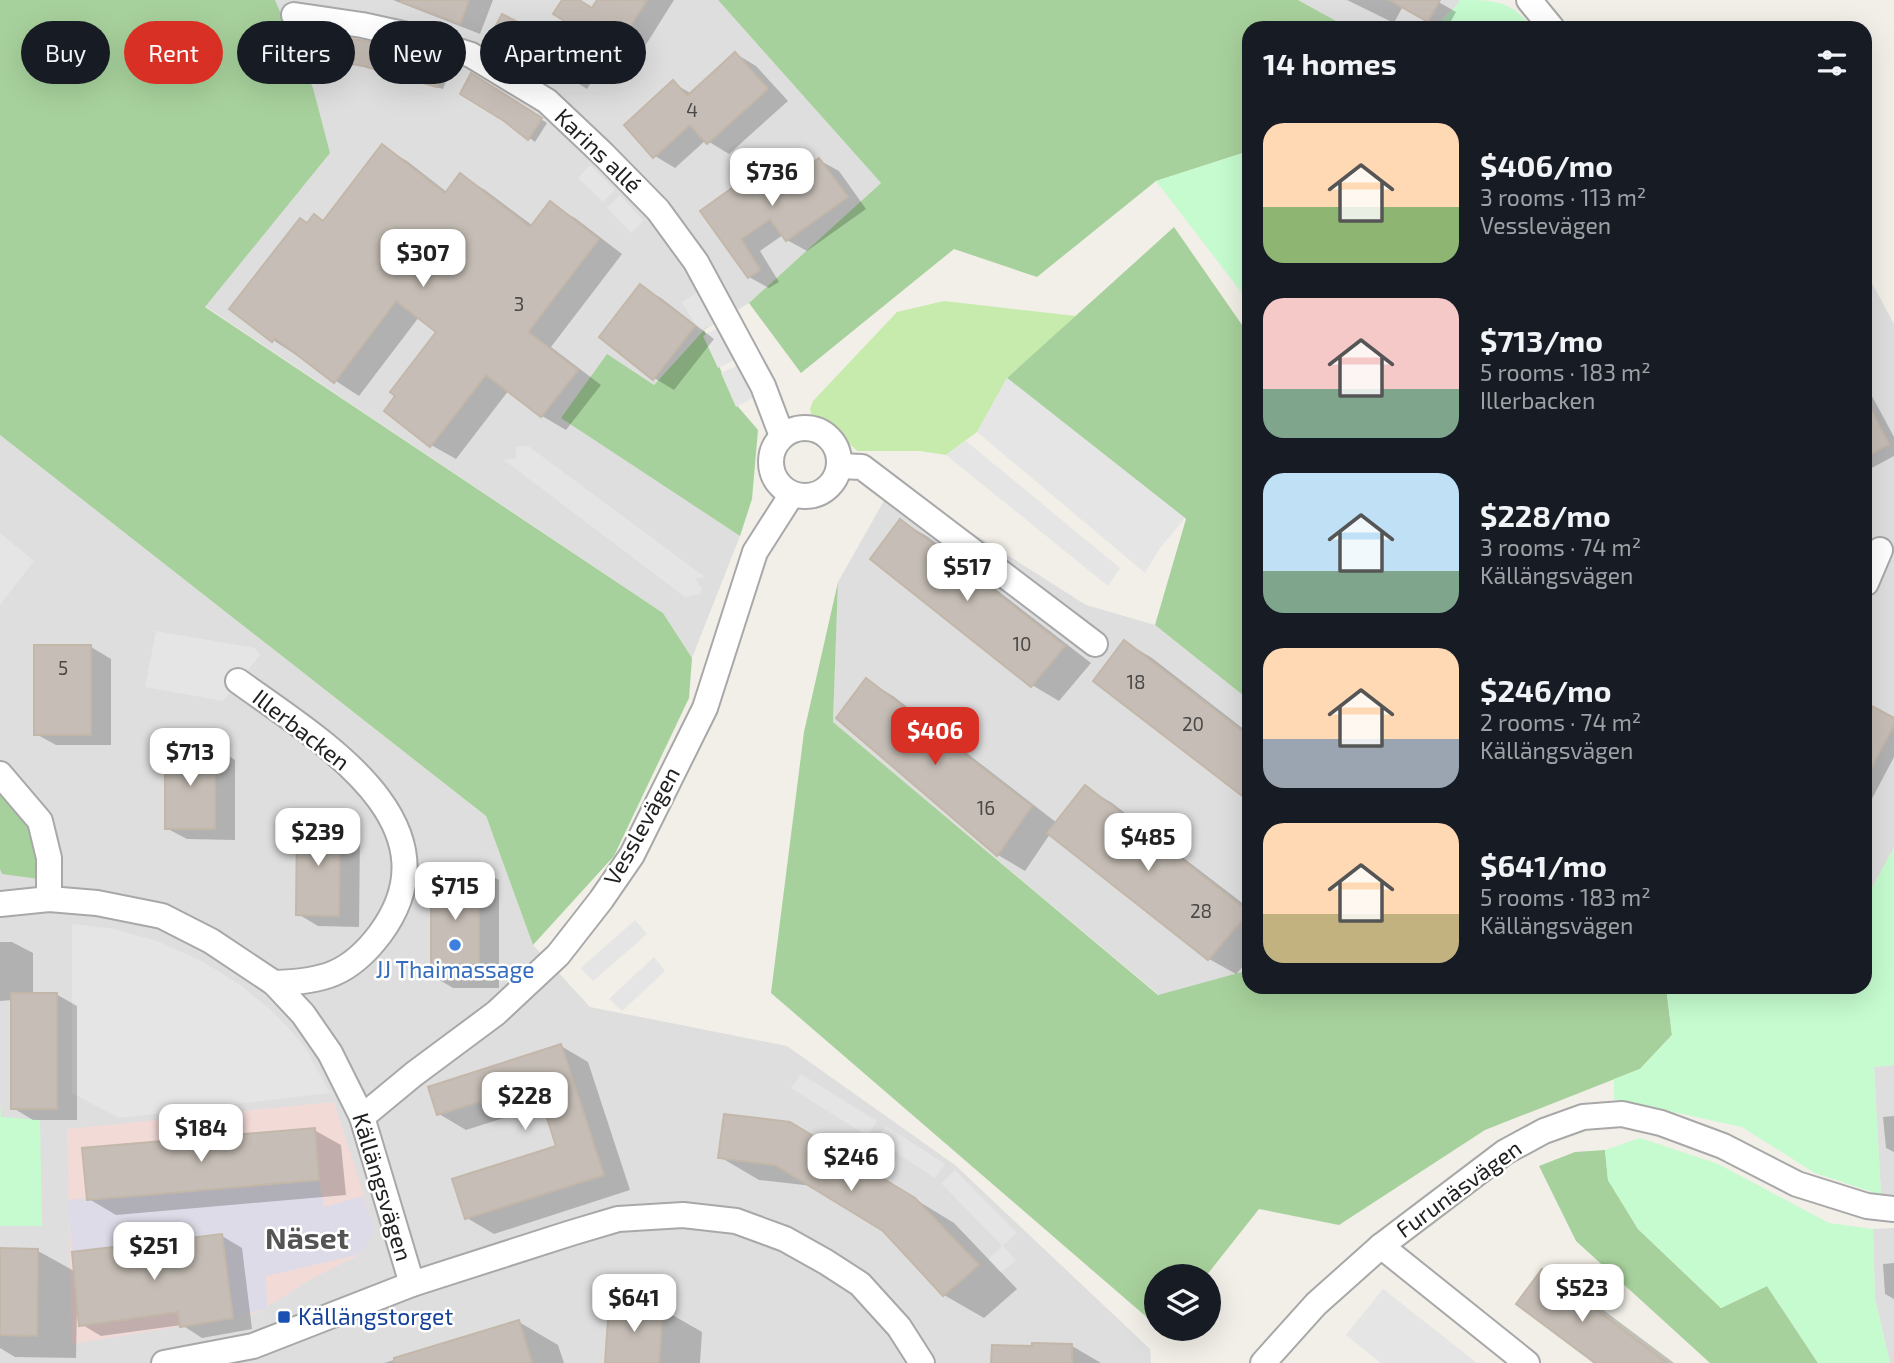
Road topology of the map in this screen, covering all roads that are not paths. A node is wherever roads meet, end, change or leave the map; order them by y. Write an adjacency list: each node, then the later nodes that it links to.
1 (1529, 0): 3 (street)
2 (294, 15): 4 (street, Karins allé)
3 (1546, 21)
4 (782, 436): 5 (street); 6 (street)
5 (839, 466): 6 (street); 9 (street)
6 (792, 494): 15 (street, Vesslevägen)
7 (1880, 548): 8 (street)
8 (1872, 568)
9 (1095, 644)
10 (238, 681): 14 (street, Illerbacken)
11 (0, 774): 12 (street)
12 (49, 899): 13 (street, Källängsvägen); 14 (street, Källängsvägen)
13 (0, 904)
14 (274, 983): 15 (street, Källängsvägen)
15 (362, 1117): 18 (street, Källängsvägen)
16 (1894, 1209): 17 (street, Furunäsvägen)
17 (1381, 1247): 21 (street, Furunäsvägen); 22 (street)
18 (412, 1284): 19 (street, Källängsvägen); 20 (street, Källängsvägen)
19 (164, 1363)
20 (922, 1363)
21 (1263, 1363)
22 (1527, 1363)

